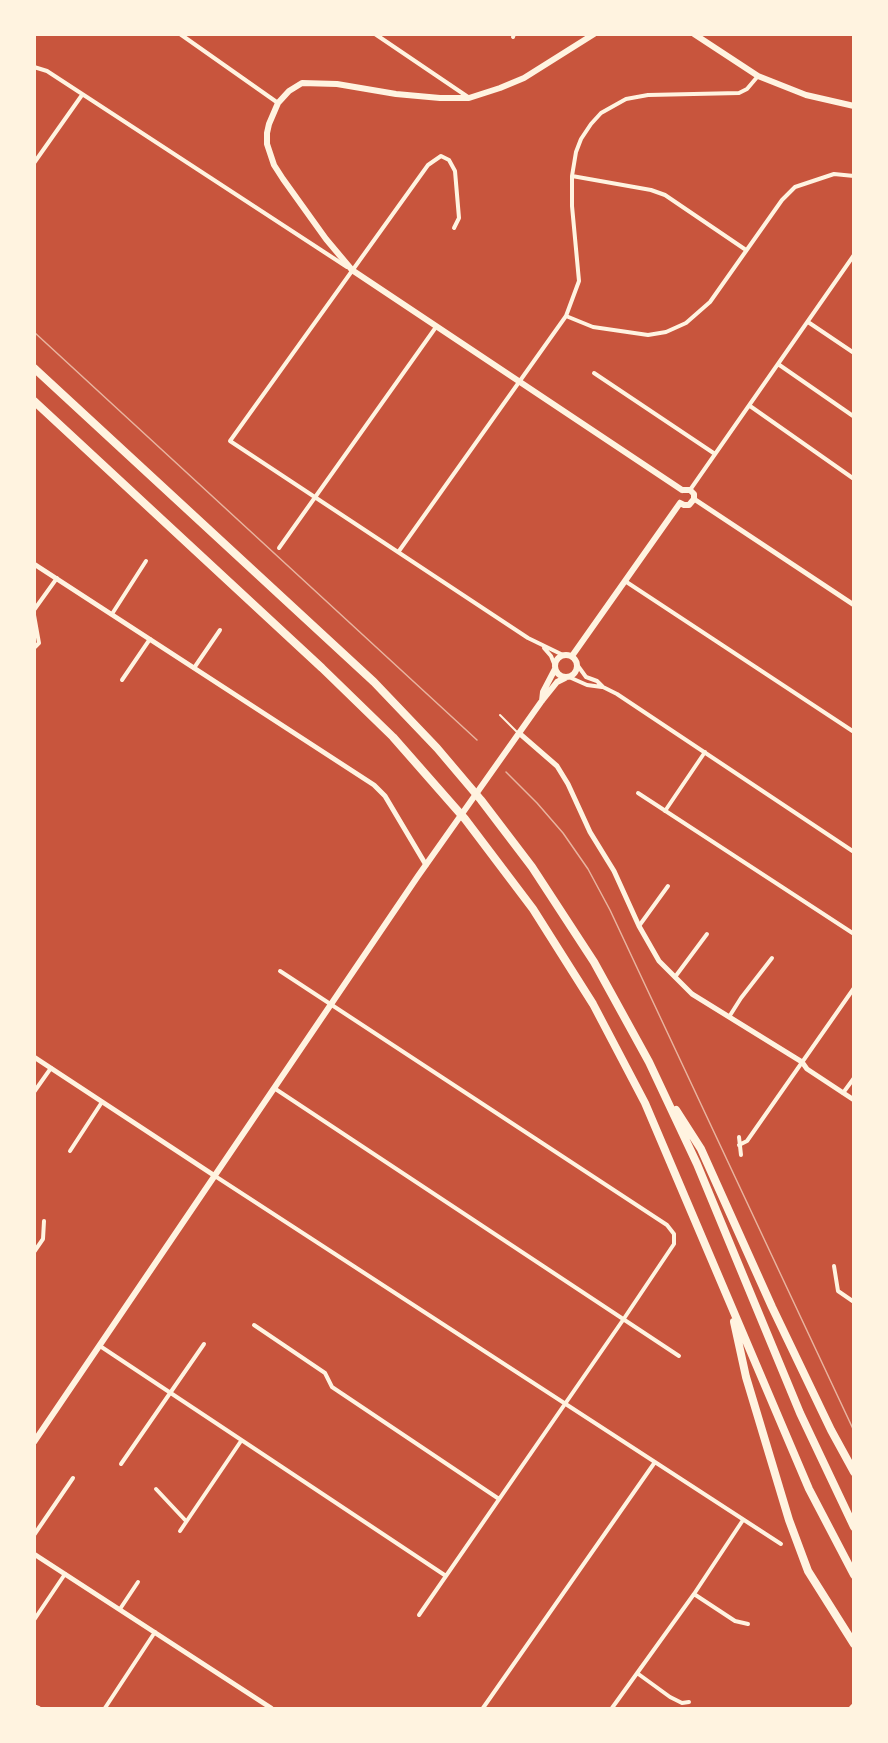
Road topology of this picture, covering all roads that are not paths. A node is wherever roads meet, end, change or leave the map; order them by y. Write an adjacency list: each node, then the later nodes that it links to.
1 (180, 34): 9 (street)
2 (375, 34): 8 (street)
3 (594, 34): 8 (main road)
4 (694, 34): 6 (main road)
5 (34, 67): 7 (street)
6 (758, 76): 10 (main road); 12 (street)
7 (82, 94): 11 (street); 17 (street)
8 (469, 98): 9 (main road)
9 (278, 103): 17 (main road)
10 (854, 106)
11 (34, 163)
12 (572, 176): 15 (street); 18 (street)
13 (854, 176): 15 (street)
14 (454, 228): 17 (street)
15 (746, 250): 18 (street)
16 (854, 255): 19 (street)
17 (352, 270): 20 (main road); 33 (street)
18 (566, 316): 25 (street)
19 (808, 322): 21 (street); 22 (street)
20 (436, 327): 25 (main road); 33 (street)
21 (854, 353)
22 (778, 364): 27 (street); 28 (street)
23 (34, 368): 80 (highway)
24 (594, 373): 29 (street)
25 (519, 383): 31 (main road); 37 (street)
26 (34, 401): 95 (highway)
27 (750, 406): 29 (street); 30 (street)
28 (852, 416)
29 (715, 454): 32 (street)
30 (854, 478)
31 (682, 490): 32 (main road); 35 (main road)
32 (690, 490): 34 (main road)
33 (314, 497): 36 (street); 37 (street)
34 (694, 499): 35 (main road); 42 (street)
35 (680, 503): 41 (main road)
36 (279, 548)
37 (399, 551): 47 (street)
38 (146, 561): 44 (street)
39 (34, 564): 40 (street)
40 (57, 578): 43 (street); 44 (street)
41 (626, 581): 50 (main road); 59 (street)
42 (854, 605)
43 (34, 613): 48 (street)
44 (112, 614): 46 (street)
45 (220, 630): 53 (street)
46 (150, 639): 53 (street); 55 (street)
47 (542, 646): 49 (street); 52 (street)
48 (34, 648)
49 (563, 655): 50 (main road); 52 (main road)
50 (572, 656): 51 (main road)
51 (578, 666): 54 (main road); 56 (street)
52 (555, 667): 54 (main road); 57 (main road)
53 (194, 668): 65 (street)
54 (567, 677): 56 (street); 57 (main road)
55 (122, 680)
56 (603, 687): 61 (street)
57 (542, 702): 60 (main road)
58 (501, 715): 60 (lane)
59 (854, 732)
60 (519, 734): 65 (main road); 67 (street)
61 (705, 753): 63 (street); 64 (street)
62 (638, 793): 63 (street)
63 (665, 810): 69 (street)
64 (854, 852)
65 (426, 865): 74 (main road)
66 (668, 886): 67 (street)
67 (639, 926): 72 (street)
68 (707, 934): 72 (street)
69 (854, 934)
70 (772, 958): 75 (street)
71 (279, 971): 74 (street)
72 (674, 977): 75 (street)
73 (854, 988): 77 (street)
74 (330, 1005): 81 (main road); 96 (street)
75 (729, 1017): 77 (street)
76 (34, 1057): 78 (street)
77 (802, 1062): 83 (street); 87 (street)
78 (51, 1068): 82 (street); 85 (street)
79 (854, 1078): 83 (street)
80 (661, 1087): 107 (highway); 113 (highway)
81 (274, 1088): 90 (main road); 96 (street)
82 (34, 1092)
83 (843, 1093): 84 (street)
84 (854, 1100)
85 (102, 1102): 88 (street); 90 (street)
86 (739, 1137): 87 (street)
87 (739, 1144): 89 (street)
88 (70, 1151)
89 (741, 1155)
90 (214, 1176): 99 (main road); 102 (street)
91 (44, 1221): 92 (street)
92 (34, 1252)
93 (834, 1266): 94 (street)
94 (854, 1302)
95 (730, 1303): 119 (highway); 128 (highway)
96 (624, 1320): 100 (street); 102 (street)
97 (254, 1325): 110 (street)
98 (204, 1344): 101 (street)
99 (100, 1346): 101 (street); 104 (main road)
100 (679, 1356)
101 (170, 1392): 103 (street); 106 (street)
102 (565, 1403): 105 (street); 110 (street)
103 (241, 1441): 112 (street); 120 (street)
104 (34, 1442)
105 (655, 1462): 111 (street); 135 (street)
106 (121, 1464)
107 (854, 1472)
108 (73, 1478): 115 (street)
109 (156, 1489): 112 (street)
110 (499, 1499): 120 (street)
111 (743, 1520): 116 (street); 122 (street)
112 (186, 1521): 114 (street)
113 (854, 1527)
114 (180, 1531)
115 (34, 1535)
116 (781, 1544)
117 (34, 1554): 118 (street)
118 (66, 1574): 123 (street); 125 (street)
119 (854, 1575)
120 (446, 1576): 124 (street)
121 (138, 1582): 123 (street)
122 (694, 1594): 126 (street); 129 (street)
123 (120, 1609): 127 (street)
124 (419, 1615)
125 (34, 1620)
126 (748, 1624)
127 (155, 1632): 133 (street); 134 (street)
128 (854, 1644)
129 (638, 1673): 130 (street); 136 (street)
130 (689, 1701)
131 (34, 1706): 132 (street)
132 (39, 1708)
133 (105, 1708)
134 (271, 1708)
135 (483, 1708)
136 (612, 1708)

